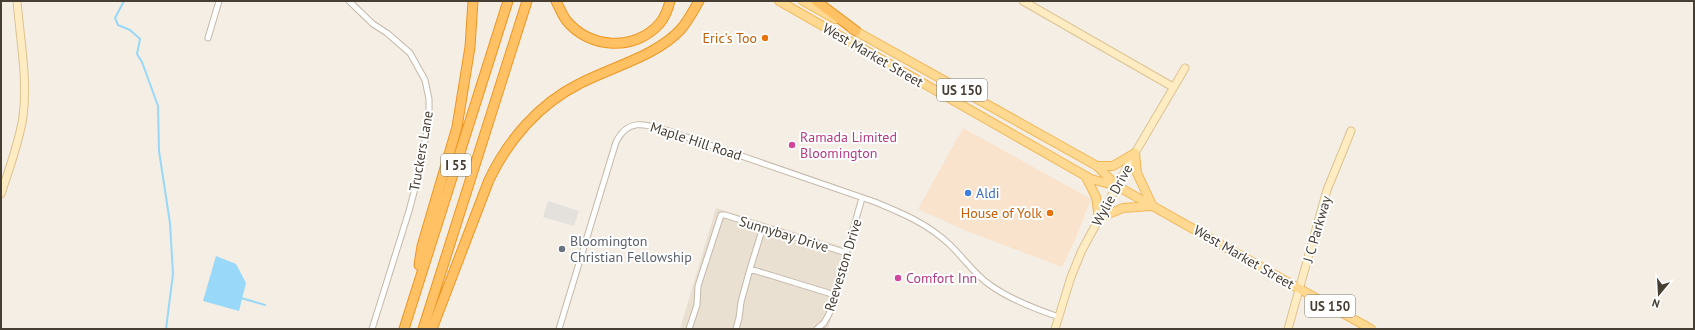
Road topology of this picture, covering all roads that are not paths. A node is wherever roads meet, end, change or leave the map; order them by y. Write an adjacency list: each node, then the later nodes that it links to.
1 (17, 1): 23 (main road)
2 (219, 1): 15 (street)
3 (349, 1): 34 (street, Truckers Lane)
4 (473, 1): 31 (highway)
5 (508, 1): 31 (highway, I 55)
6 (527, 1): 36 (highway, I 55)
7 (556, 1): 8 (highway)
8 (670, 1)
9 (699, 1): 37 (highway)
10 (779, 1): 21 (main road, West Market Street / US 150)
11 (803, 1): 14 (main road, West Market Street / US 150)
12 (816, 1): 14 (highway)
13 (1023, 1): 17 (main road)
14 (856, 31): 20 (main road, West Market Street / US 150)
15 (208, 38)
16 (1185, 68): 17 (main road, Wylie Drive)
17 (1173, 87): 19 (main road, Wylie Drive)
18 (1350, 132): 30 (main road, J C Parkway)
19 (1135, 153): 20 (main road); 22 (main road, Wylie Drive); 25 (main road)
20 (1097, 166): 22 (main road, West Market Street / US 150)
21 (1085, 176): 22 (main road, West Market Street / US 150); 26 (main road)
22 (1117, 186): 25 (main road, West Market Street / US 150); 26 (main road, Wylie Drive)
23 (1, 194)
24 (862, 198): 28 (street, Reeveston Drive); 33 (street, Maple Hill Road); 38 (street, Maple Hill Road)
25 (1152, 206): 26 (main road); 30 (main road, West Market Street / US 150)
26 (1099, 218): 33 (main road, Wylie Drive)
27 (763, 227): 28 (street, Sunnybay Drive); 29 (street); 39 (street, Sunnybay Drive)
28 (847, 253): 32 (street, Reeveston Drive)
29 (750, 269): 32 (street); 40 (street)
30 (1300, 289): 43 (main road, J C Parkway); 44 (main road, West Market Street / US 150)
31 (415, 293): 35 (highway, I 55)
32 (835, 295): 41 (street, Reeveston Drive)
33 (1059, 317): 42 (main road, Wylie Drive)
34 (372, 329)
35 (404, 329)
36 (423, 329)
37 (432, 329)
38 (559, 329)
39 (689, 329)
40 (736, 329)
41 (817, 329)
42 (1056, 329)
43 (1288, 329)
44 (1371, 329)

